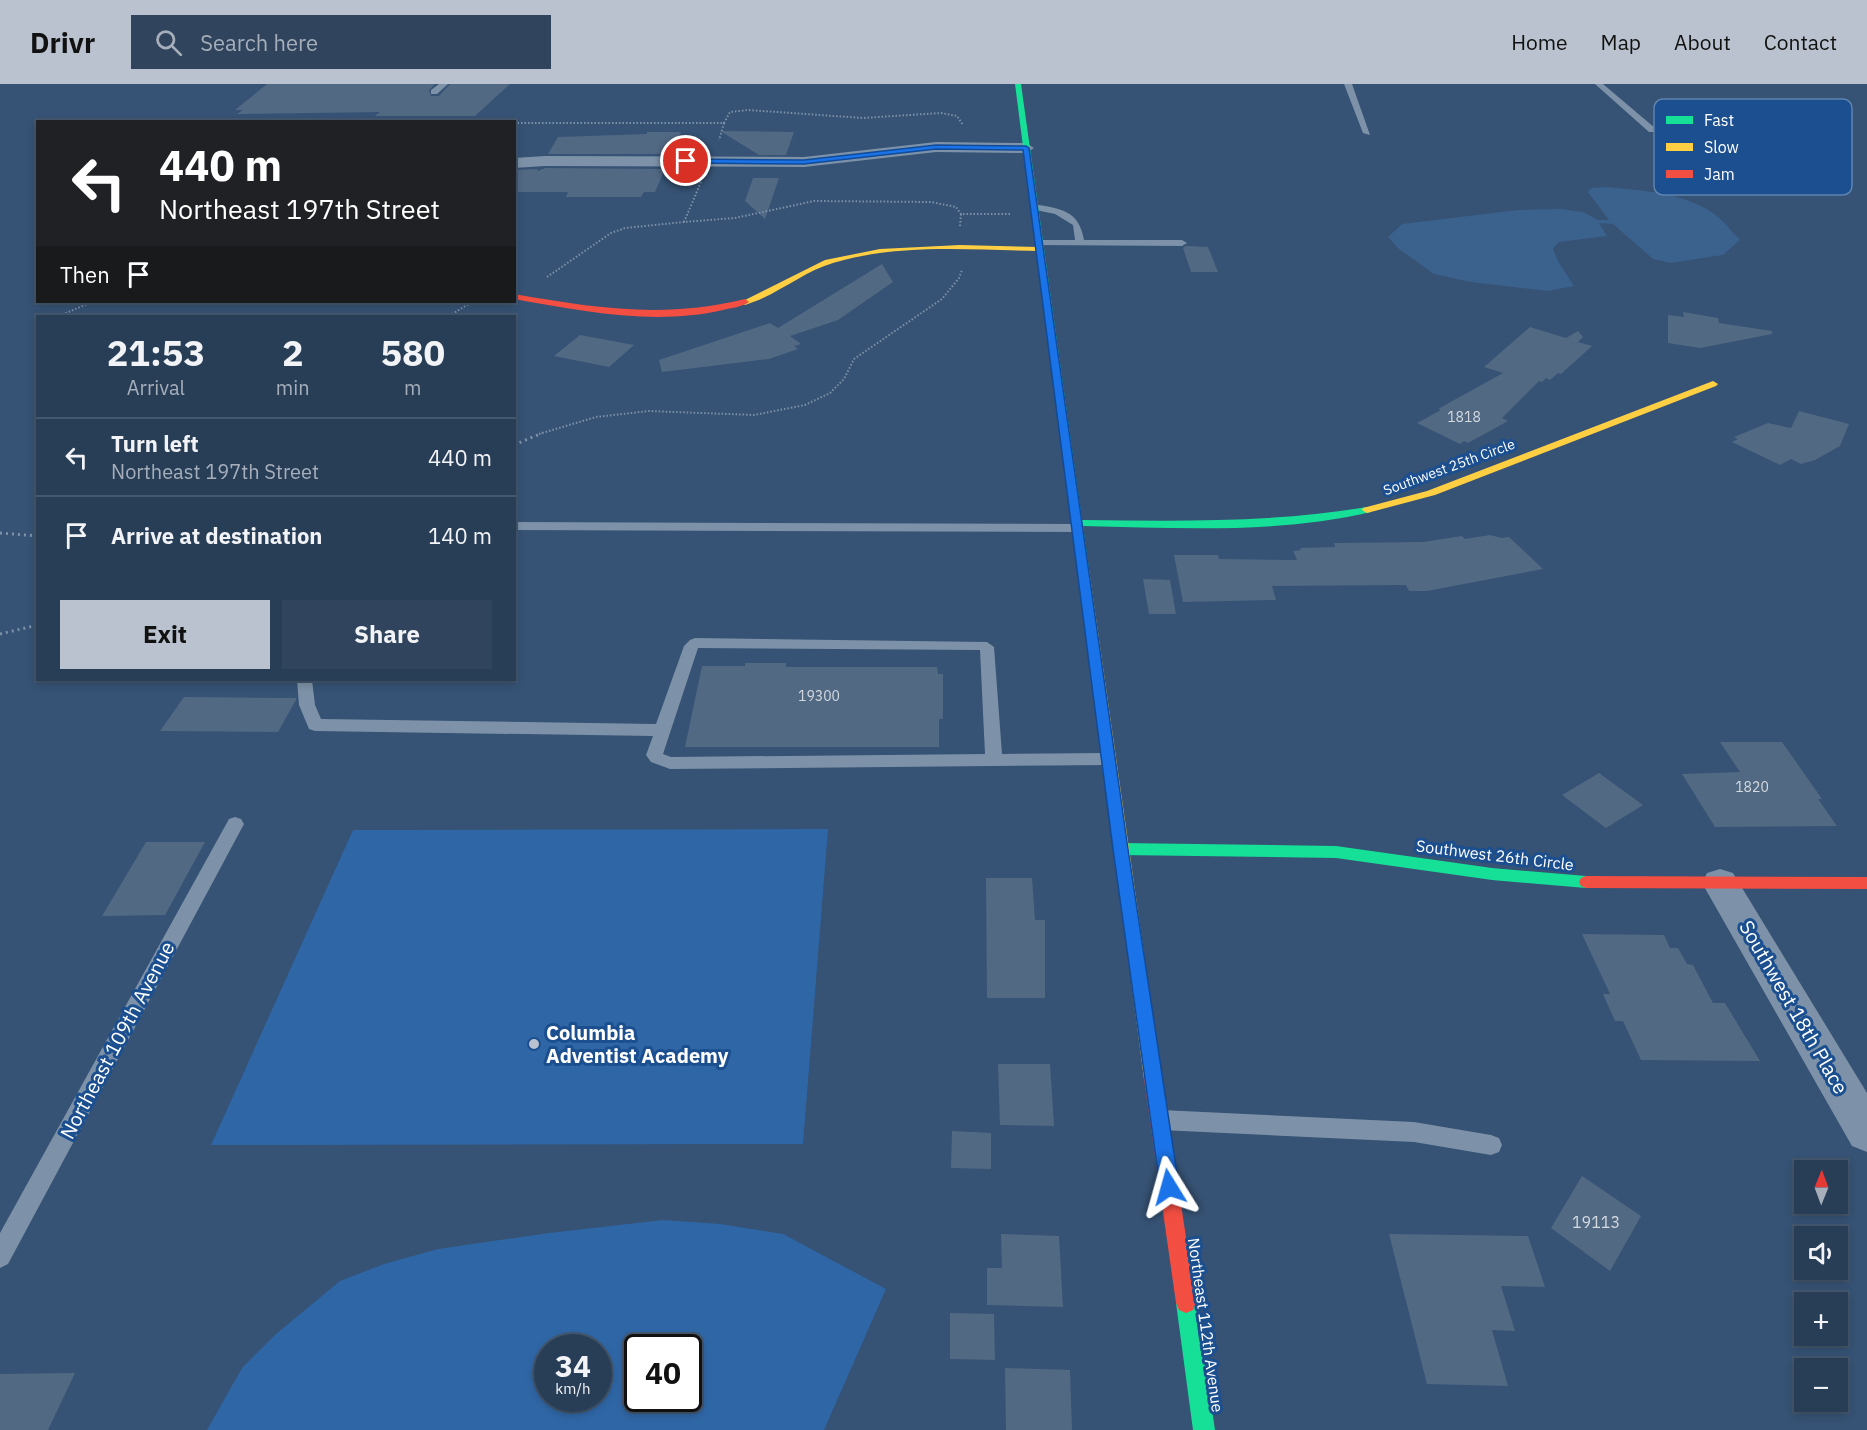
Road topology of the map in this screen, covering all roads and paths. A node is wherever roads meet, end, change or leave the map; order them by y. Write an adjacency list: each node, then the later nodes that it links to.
1 (444, 84): 5 (lane)
2 (1018, 84): 10 (street, Northeast 112th Avenue)
3 (1348, 84): 8 (lane)
4 (1599, 84): 7 (lane)
5 (434, 93)
6 (724, 123): 9 (path)
7 (1652, 130)
8 (1367, 133)
9 (976, 148): 10 (street); 11 (street)
10 (1026, 148): 12 (street, Northeast 112th Avenue)
11 (516, 163)
12 (1035, 210): 14 (lane); 16 (street, Northeast 112th Avenue); 17 (path)
13 (684, 222): 18 (path)
14 (1080, 243): 15 (lane); 16 (lane)
15 (1182, 243)
16 (1040, 246): 17 (street); 26 (street, Northeast 112th Avenue)
17 (961, 249): 18 (street); 24 (path)
18 (518, 296)
19 (90, 303): 21 (path)
20 (470, 303): 22 (path)
21 (61, 315)
22 (451, 315)
23 (1713, 384): 26 (street, Southwest 25th Circle)
24 (516, 444)
25 (516, 526): 26 (lane)
26 (1077, 526): 33 (street, Northeast 112th Avenue)
27 (0, 533): 28 (path)
28 (36, 536)
29 (36, 625): 30 (path)
30 (0, 634)
31 (305, 681): 32 (lane)
32 (663, 730): 34 (lane); 34 (lane)
33 (1108, 759): 34 (lane); 36 (street, Northeast 112th Avenue)
34 (994, 760)
35 (235, 824): 42 (lane, Northeast 109th Avenue)
36 (1120, 849): 37 (street, Southwest 26th Circle); 39 (street, Northeast 112th Avenue)
37 (1720, 883): 38 (street, Southwest 26th Circle); 40 (street, Southwest 18th Place)
38 (1867, 883)
39 (1160, 1120): 41 (lane); 43 (street, Northeast 112th Avenue)
40 (1867, 1132)
41 (1491, 1145)
42 (0, 1256)
43 (1204, 1430)

